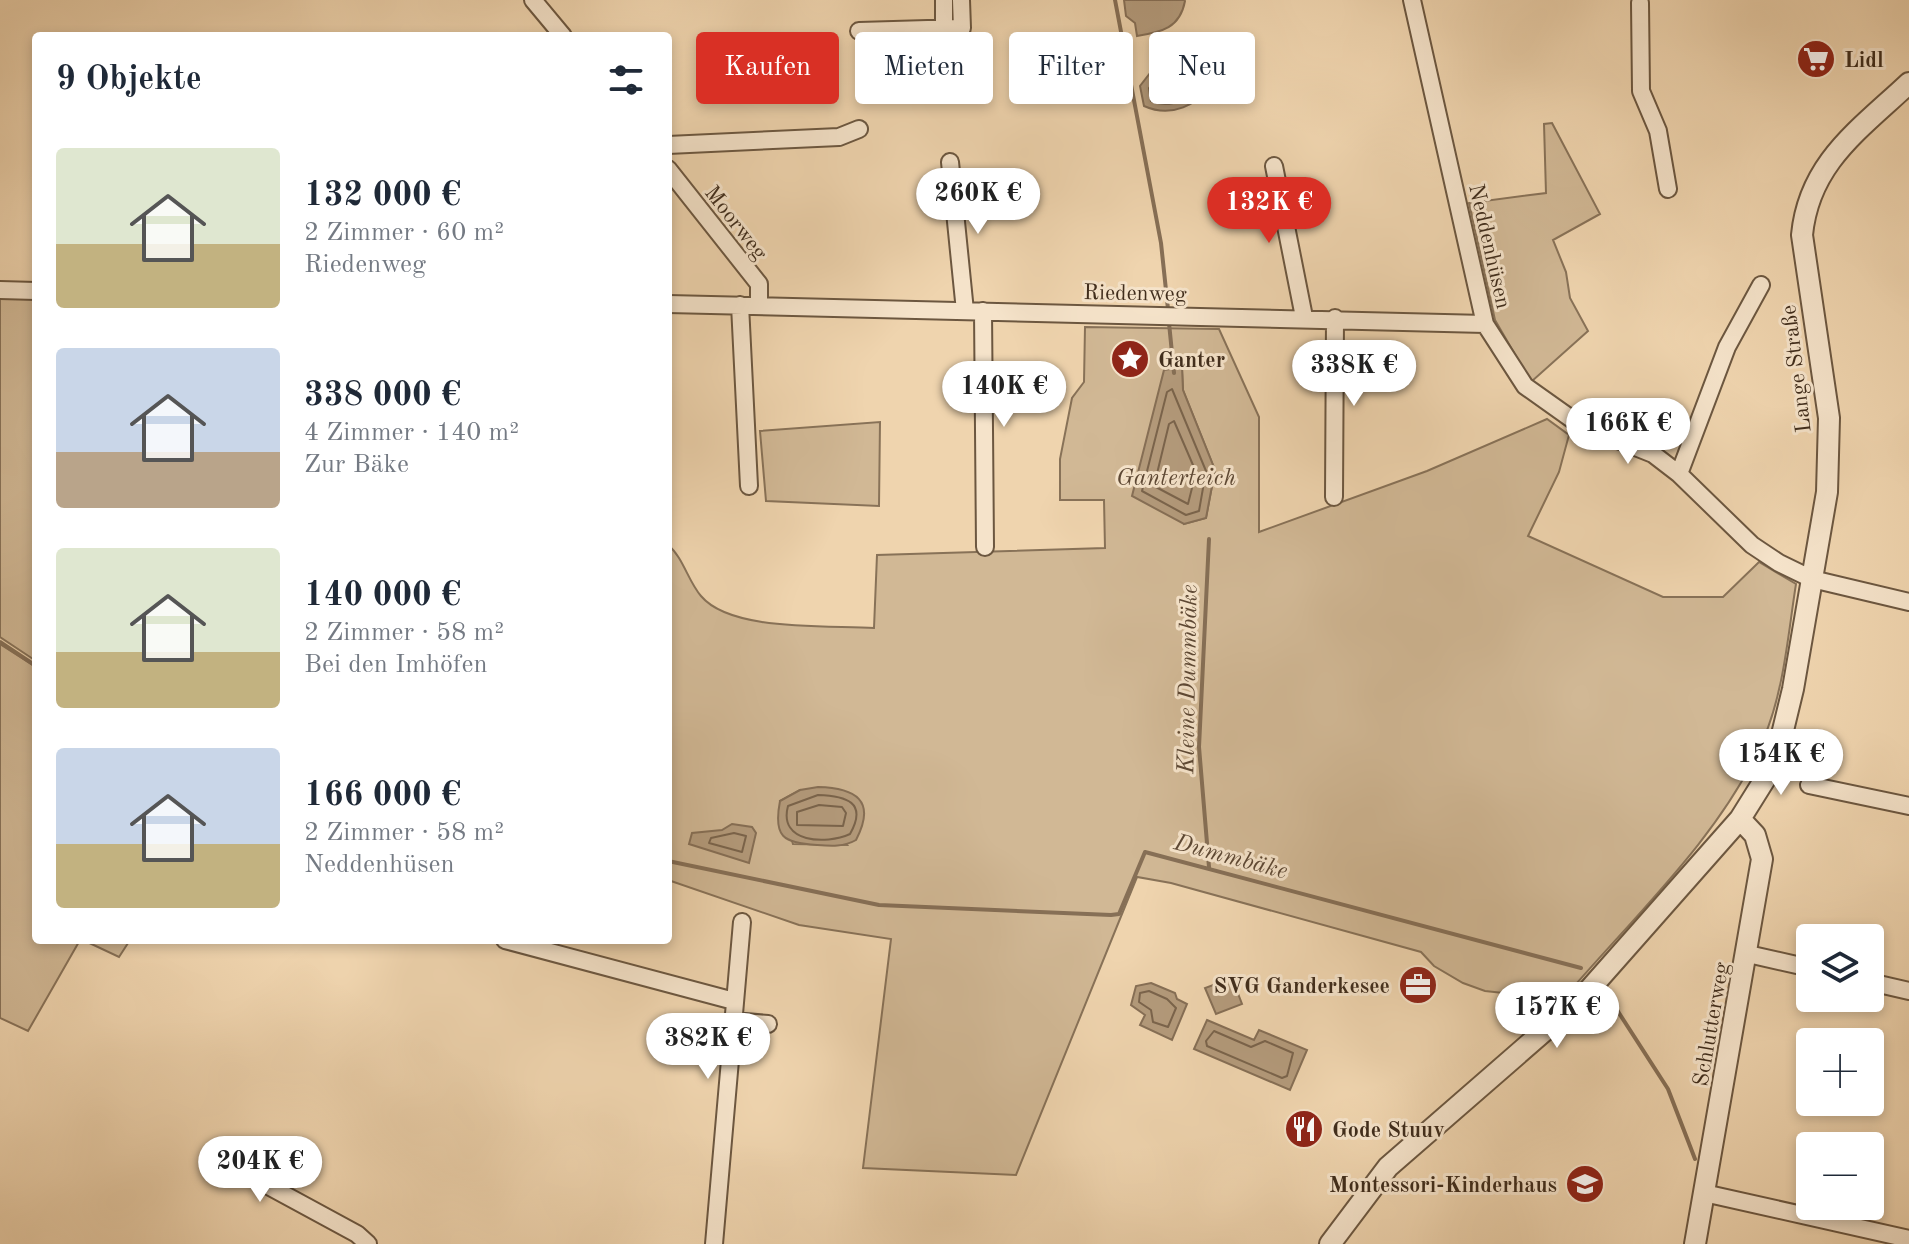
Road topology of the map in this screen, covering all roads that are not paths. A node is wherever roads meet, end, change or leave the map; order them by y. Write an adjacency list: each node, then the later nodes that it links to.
1 (533, 0): 8 (street)
2 (944, 0): 6 (street)
3 (961, 0): 6 (street)
4 (1412, 0): 26 (street, Neddenhüsen)
5 (1640, 1): 15 (street)
6 (944, 28): 7 (street)
7 (859, 31)
8 (560, 32)
9 (1909, 83): 31 (street, Lange Straße)
10 (859, 129): 11 (street)
11 (672, 145)
12 (950, 162): 22 (street)
13 (1274, 166): 24 (street)
14 (672, 174): 21 (street, Moorweg)
15 (1668, 189)
16 (1761, 285): 27 (street)
17 (0, 290): 18 (street)
18 (32, 291)
19 (672, 304): 20 (street, Riedenweg)
20 (740, 305): 21 (street, Riedenweg); 28 (street)
21 (759, 306): 22 (street, Riedenweg)
22 (965, 311): 23 (street, Riedenweg)
23 (983, 311): 24 (street, Riedenweg); 30 (street)
24 (1304, 317): 25 (street, Riedenweg)
25 (1335, 318): 26 (street, Riedenweg); 29 (street)
26 (1485, 324): 27 (street, Neddenhüsen)
27 (1679, 474): 31 (street, Neddenhüsen)
28 (749, 486)
29 (1334, 497)
30 (985, 547)
31 (1812, 579): 32 (street, Neddenhüsen); 35 (street, Lange Straße)
32 (1909, 602)
33 (1809, 785): 34 (street)
34 (1909, 806)
35 (1740, 819): 38 (street, Schlutterweg); 50 (street, Lange Straße)
36 (742, 922): 42 (street)
37 (520, 944): 42 (street)
38 (1748, 954): 39 (street); 46 (street, Schlutterweg)
39 (1796, 965)
40 (1884, 985): 41 (street)
41 (1909, 991)
42 (734, 1001): 43 (street)
43 (733, 1021): 44 (street); 49 (street)
44 (768, 1024)
45 (250, 1176): 48 (street)
46 (1704, 1193): 47 (street); 51 (street, Schlutterweg)
47 (1909, 1239)
48 (368, 1244)
49 (714, 1244)
50 (1330, 1244)
51 (1695, 1244)

